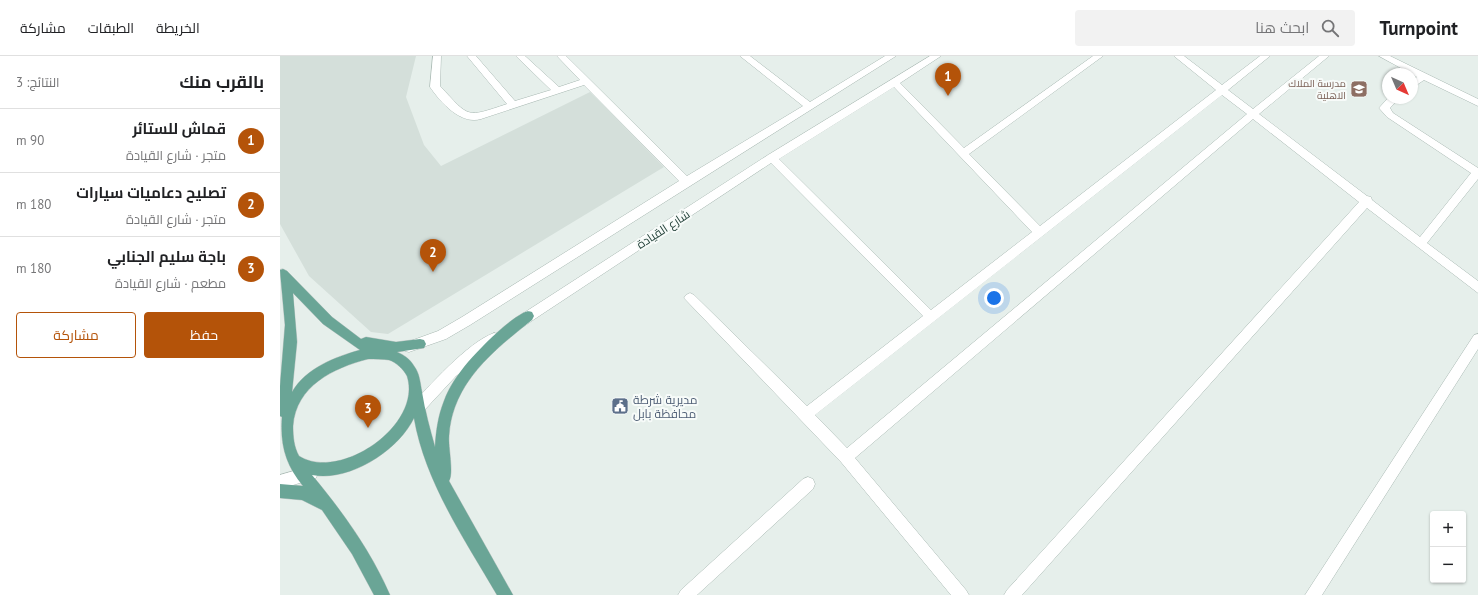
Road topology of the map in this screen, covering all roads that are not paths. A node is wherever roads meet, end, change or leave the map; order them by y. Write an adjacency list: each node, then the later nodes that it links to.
1 (437, 56): 21 (street)
2 (470, 56): 21 (street)
3 (520, 56): 18 (street)
4 (561, 56): 15 (street)
5 (744, 56): 22 (street)
6 (892, 56): 22 (street)
7 (937, 56): 16 (street, شارع القيادة)
8 (1099, 56): 24 (street)
9 (1178, 56): 17 (street)
10 (1266, 56): 17 (street)
11 (1325, 56): 23 (street)
12 (1383, 56): 13 (street)
13 (1424, 76): 14 (street); 19 (street)
14 (1418, 80)
15 (587, 81): 18 (street); 27 (street)
16 (894, 82): 24 (street); 25 (street, شارع القيادة)
17 (1221, 90): 23 (street); 29 (street)
18 (558, 91): 21 (street)
19 (1478, 103)
20 (1386, 104): 26 (street)
21 (513, 105)
22 (810, 106): 27 (street)
23 (1253, 114): 28 (street); 49 (street)
24 (962, 154): 29 (street)
25 (772, 158): 34 (street, شارع القيادة); 35 (street)
26 (1478, 173): 30 (street)
27 (686, 182): 38 (street)
28 (1367, 200): 30 (street); 61 (street)
29 (1039, 232): 35 (street)
30 (1420, 244): 32 (street)
31 (282, 271): 36 (main road); 40 (main road)
32 (1478, 288)
33 (690, 298): 44 (street)
34 (528, 316): 43 (street, شارع القيادة); 55 (main road)
35 (931, 317): 44 (street)
36 (340, 330): 38 (main road); 39 (main road)
37 (1478, 340): 62 (street)
38 (420, 344): 39 (street)
39 (378, 354): 41 (main road); 42 (main road)
40 (287, 372): 42 (main road); 45 (main road)
41 (416, 390): 43 (main road); 46 (main road)
42 (285, 399): 45 (street)
43 (418, 407): 46 (street, شارع القيادة); 55 (main road)
44 (806, 414): 49 (street)
45 (281, 416): 47 (main road)
46 (405, 422): 50 (main road)
47 (280, 440): 48 (main road)
48 (287, 456): 50 (main road); 51 (main road)
49 (846, 457): 60 (street)
50 (323, 470): 51 (street)
51 (302, 476): 52 (street); 56 (main road)
52 (280, 482)
53 (808, 484): 59 (street)
54 (280, 491): 56 (main road)
55 (449, 494): 58 (main road)
56 (330, 508): 57 (main road)
57 (382, 595)
58 (505, 595)
59 (686, 595)
60 (961, 595)
61 (1012, 595)
62 (1313, 595)

